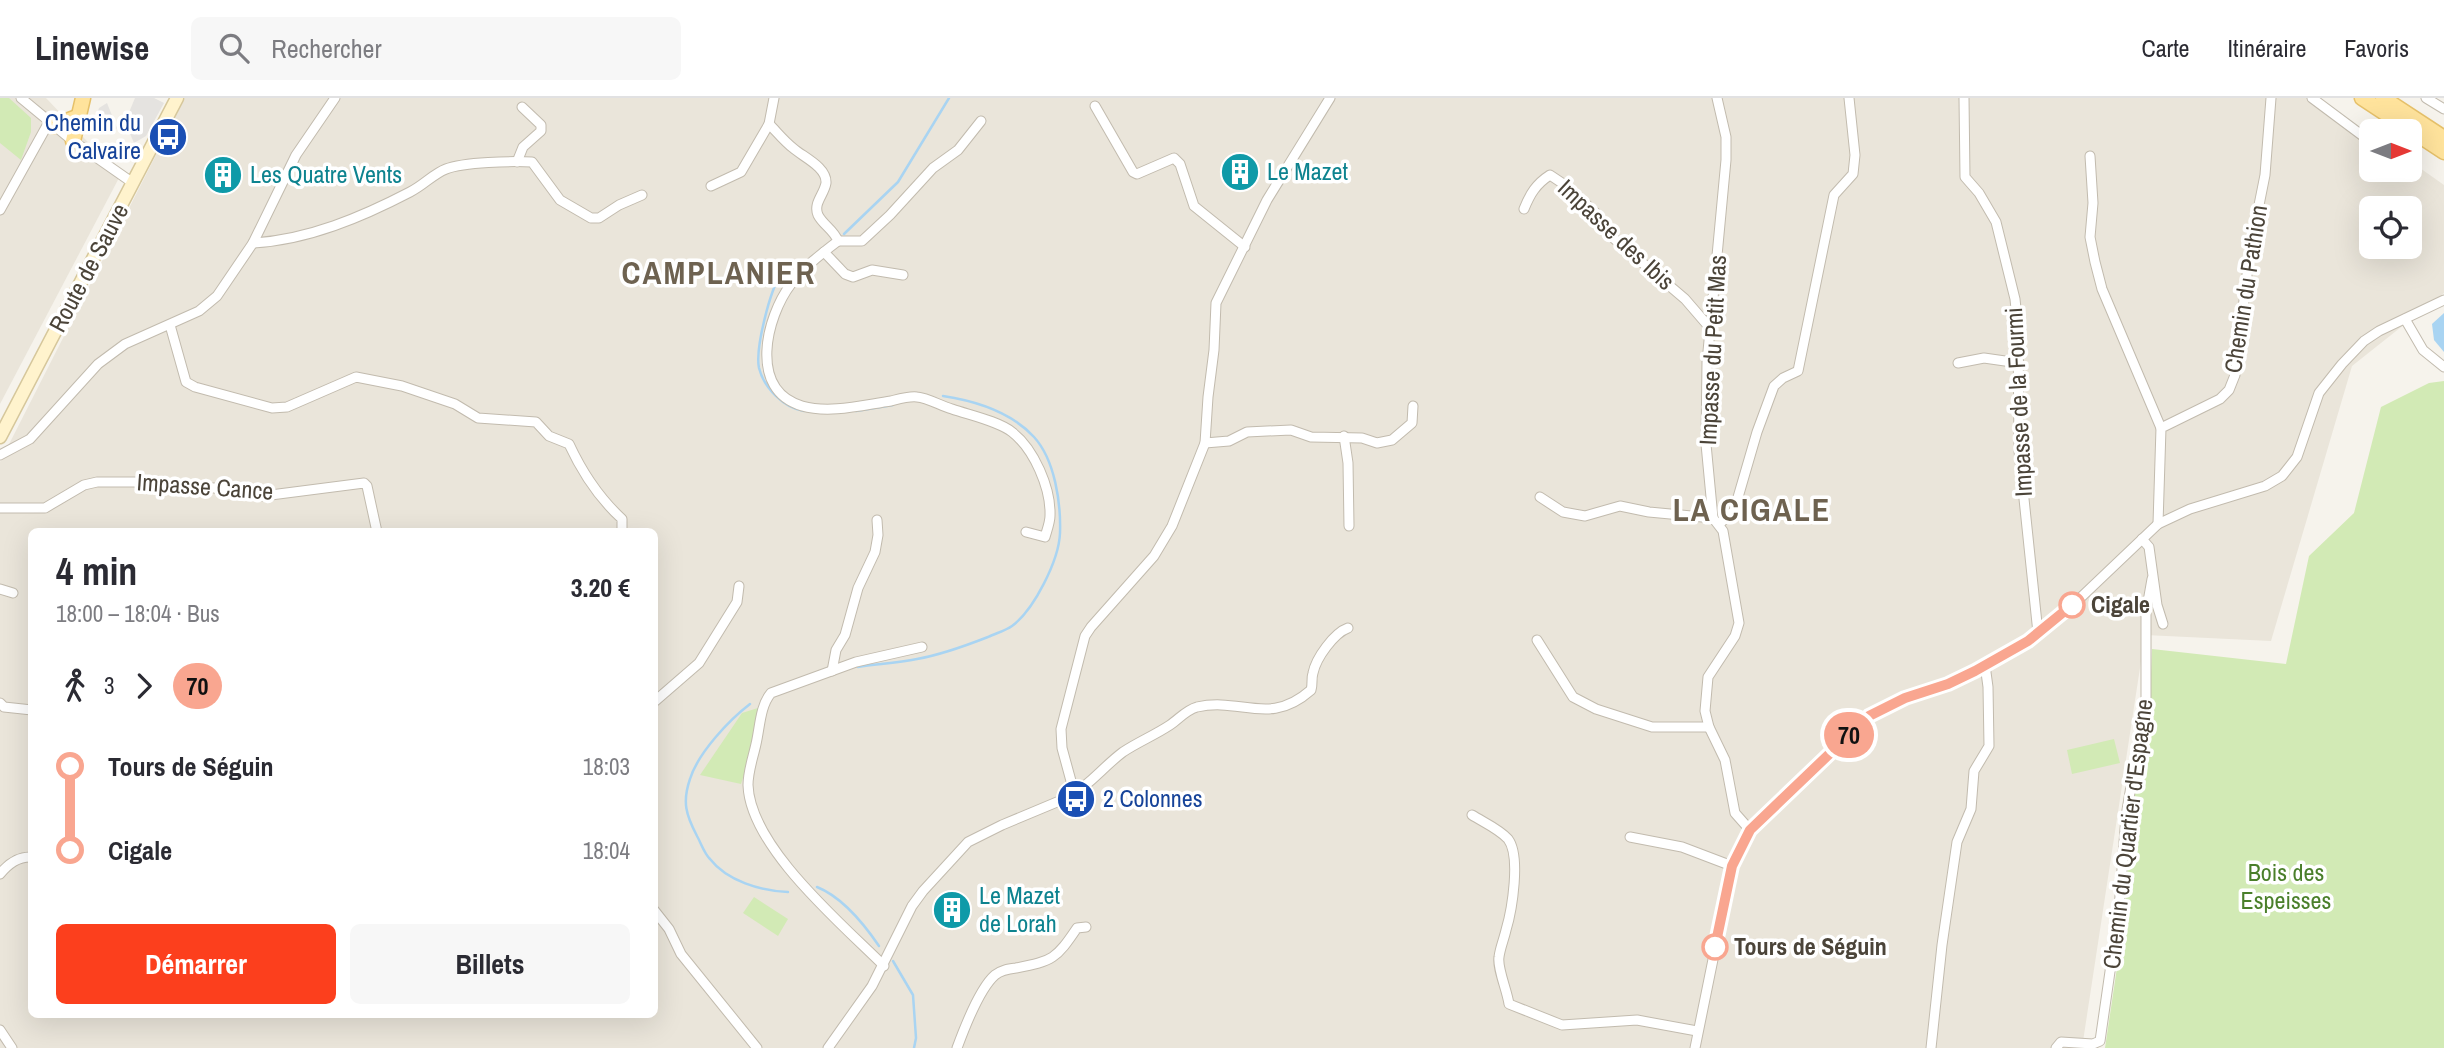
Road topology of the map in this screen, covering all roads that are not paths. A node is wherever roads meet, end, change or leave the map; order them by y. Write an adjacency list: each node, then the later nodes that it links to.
1 (22, 98): 20 (street)
2 (83, 98): 18 (main road)
3 (177, 98): 28 (main road, Route de Sauve)
4 (335, 98): 34 (street)
5 (774, 98): 21 (street)
6 (1330, 98): 35 (street)
7 (1717, 98): 41 (street, Impasse du Petit Mas)
8 (1849, 98): 55 (street)
9 (1964, 98): 43 (street, Impasse de la Fourmi)
10 (2271, 98): 46 (street, Chemin du Pathion)
11 (2312, 98): 22 (street)
12 (2362, 98): 25 (main road)
13 (2383, 98): 23 (main road)
14 (2426, 98): 17 (street)
15 (1095, 106): 35 (street)
16 (522, 107): 27 (street)
17 (2444, 108)
18 (77, 117): 20 (main road); 24 (main road)
19 (981, 121): 33 (street)
20 (51, 124): 24 (street); 32 (street)
21 (769, 124): 29 (street); 33 (street)
22 (2359, 133)
23 (2444, 137)
24 (73, 141): 28 (street)
25 (2444, 152)
26 (2090, 156): 46 (street)
27 (517, 162): 30 (street); 34 (street)
28 (134, 183): 48 (main road, Route de Sauve)
29 (711, 186)
30 (642, 195)
31 (1524, 209): 41 (street, Impasse des Ibis)
32 (0, 210)
33 (836, 237): 36 (street)
34 (253, 243): 40 (street)
35 (1245, 247): 49 (street)
36 (824, 252): 37 (street); 60 (street)
37 (903, 275)
38 (2444, 300): 39 (street)
39 (2405, 319): 44 (street); 56 (street)
40 (170, 325): 50 (street); 59 (street)
41 (1710, 328): 55 (street, Impasse du Petit Mas)
42 (1958, 363): 43 (street)
43 (2018, 363): 68 (street, Impasse de la Fourmi)
44 (2444, 367)
45 (1413, 407): 47 (street)
46 (2161, 428): 56 (street)
47 (1344, 436): 49 (street); 57 (street)
48 (0, 437): 50 (street)
49 (1205, 443): 77 (street)
50 (19, 444): 51 (street)
51 (0, 455)
52 (1540, 496): 55 (street)
53 (0, 508): 58 (street, Impasse Cance)
54 (877, 520): 72 (street)
55 (1716, 521): 76 (street, Impasse du Petit Mas)
56 (2158, 524): 61 (street)
57 (1349, 526)
58 (376, 528)
59 (622, 528)
60 (1026, 531)
61 (2142, 539): 62 (street); 68 (street)
62 (2152, 579): 66 (street); 95 (street, Chemin du Quartier d'Espagne)
63 (738, 586): 73 (street)
64 (0, 589): 65 (street)
65 (13, 593)
66 (2163, 624)
67 (1348, 628): 77 (street)
68 (2038, 633): 71 (street)
69 (1536, 640): 76 (street)
70 (922, 647): 72 (street)
71 (1985, 665): 79 (street); 94 (street)
72 (832, 671): 86 (street)
73 (658, 699)
74 (0, 702): 75 (street)
75 (28, 709)
76 (1709, 727): 79 (street, Impasse du Petit Mas)
77 (1069, 797): 86 (street)
78 (1472, 814): 88 (street)
79 (1750, 830): 82 (street)
80 (1630, 837): 82 (street)
81 (28, 857): 83 (street)
82 (1732, 866): 88 (street)
83 (0, 874)
84 (658, 916): 90 (street)
85 (1086, 927): 92 (street)
86 (884, 966): 91 (street)
87 (0, 1030): 89 (street)
88 (1697, 1031): 93 (street)
89 (12, 1048)
90 (757, 1048)
91 (828, 1048)
92 (957, 1048)
93 (1695, 1048)
94 (1931, 1048)
95 (2056, 1048)

